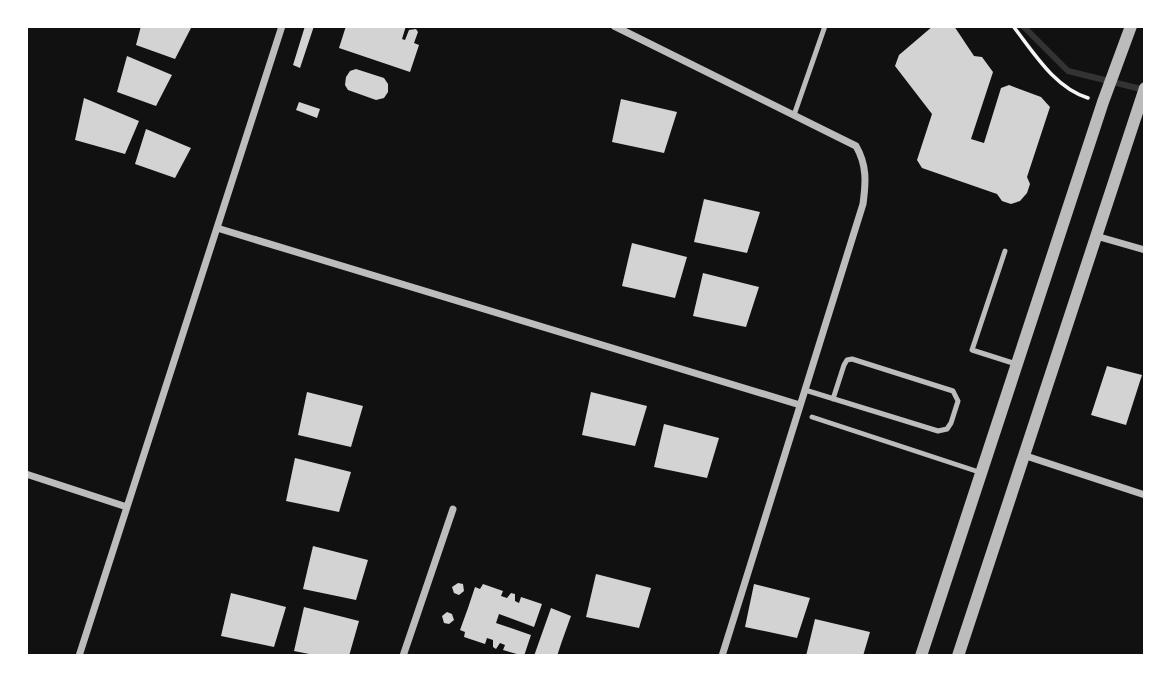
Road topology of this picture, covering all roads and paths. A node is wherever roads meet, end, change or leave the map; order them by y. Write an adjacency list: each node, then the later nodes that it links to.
1 (282, 26): 9 (street)
2 (614, 26): 8 (street)
3 (825, 26): 8 (lane)
4 (1013, 26): 7 (path)
5 (1131, 26): 7 (street)
6 (1145, 88): 10 (street)
7 (1105, 98): 13 (street)
8 (794, 116): 14 (street)
9 (217, 228): 16 (street); 22 (street)
10 (1096, 236): 11 (street); 18 (street)
11 (1145, 250)
12 (1005, 251): 13 (lane)
13 (1018, 364): 19 (street)
14 (805, 390): 15 (lane); 16 (street)
15 (833, 399): 15 (lane)
16 (800, 405): 26 (street)
17 (812, 416): 19 (lane)
18 (1023, 455): 21 (street); 28 (street)
19 (982, 473): 27 (street)
20 (26, 474): 22 (street)
21 (1145, 495)
22 (127, 506): 24 (street)
23 (453, 509): 25 (street)
24 (79, 656)
25 (403, 656)
26 (722, 656)
27 (921, 656)
28 (958, 656)

